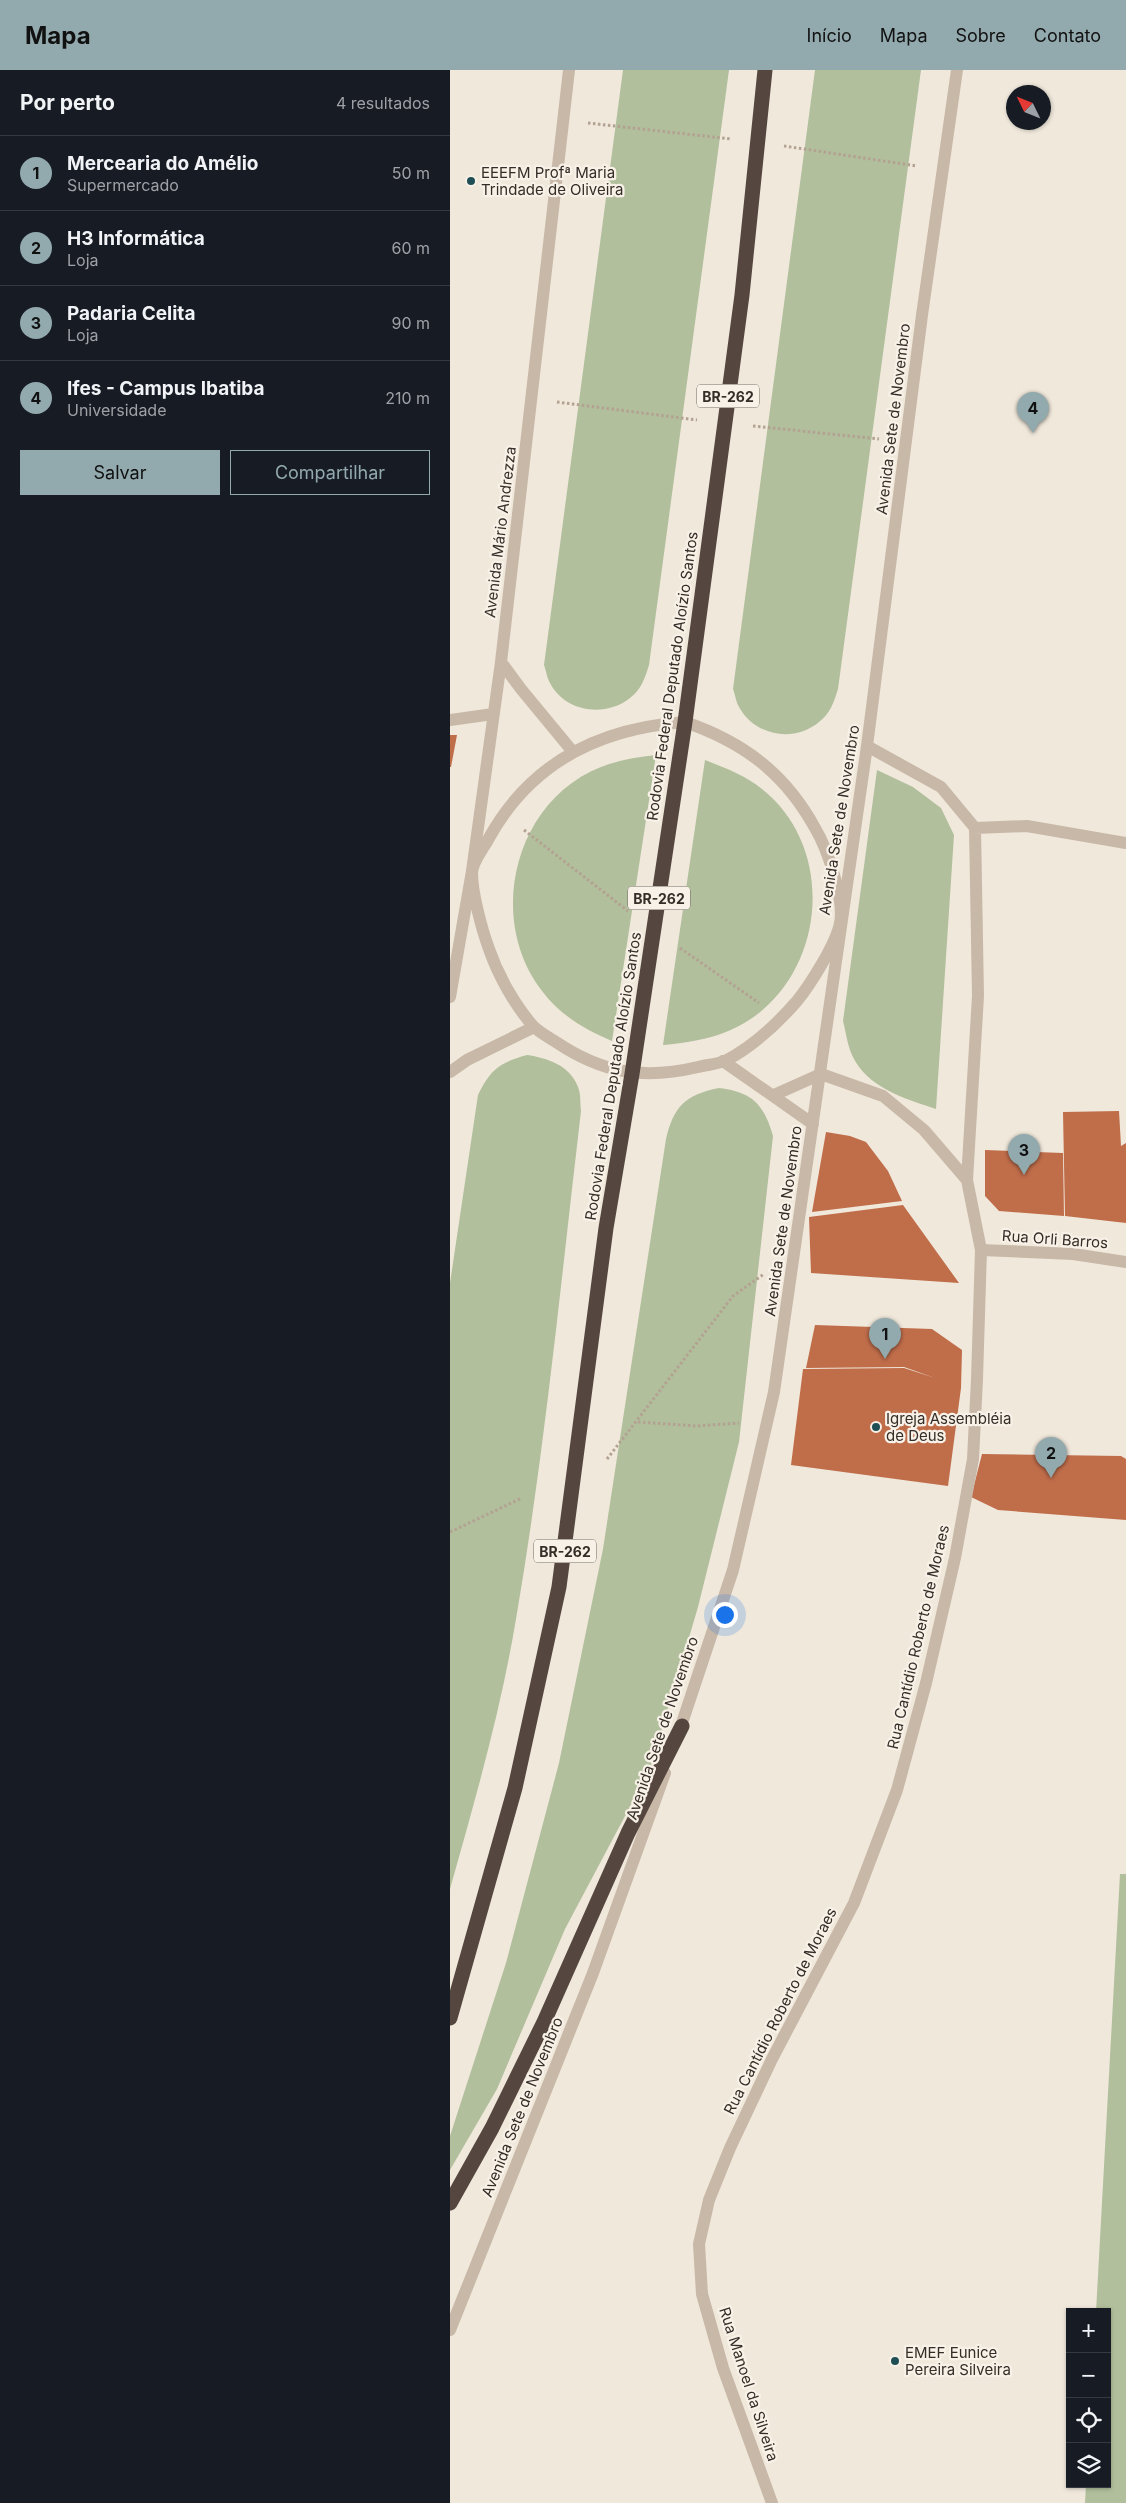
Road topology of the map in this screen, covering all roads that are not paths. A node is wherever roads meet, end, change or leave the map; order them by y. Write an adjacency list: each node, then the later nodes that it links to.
1 (569, 70): 4 (street, Avenida Mário Andrezza)
2 (766, 70): 7 (highway, Rodovia Federal Deputado Aloízio Santos / BR-262)
3 (956, 70): 8 (street, Avenida Sete de Novembro)
4 (501, 662): 5 (street, Avenida Mário Andrezza); 9 (street)
5 (493, 714): 6 (street); 12 (street, Avenida Mário Andrezza)
6 (450, 720)
7 (685, 722): 9 (street); 13 (street); 18 (highway, Rodovia Federal Deputado Aloízio Santos / BR-262)
8 (867, 746): 10 (street); 13 (street, Avenida Sete de Novembro)
9 (573, 752): 12 (street)
10 (975, 828): 11 (street); 22 (street)
11 (1126, 843)
12 (472, 870): 14 (street, Avenida Mário Andrezza); 15 (street)
13 (840, 923): 16 (street); 19 (street, Avenida Sete de Novembro)
14 (450, 997)
15 (534, 1027): 17 (street); 18 (street)
16 (724, 1061): 18 (street); 20 (street)
17 (450, 1072)
18 (632, 1074): 26 (highway, Rodovia Federal Deputado Aloízio Santos / BR-262)
19 (821, 1074): 20 (street); 21 (street, Avenida Sete de Novembro); 22 (street, Rua Cantídio Roberto de Moraes)
20 (774, 1095): 21 (street)
21 (814, 1124): 25 (street, Avenida Sete de Novembro)
22 (967, 1180): 23 (street, Rua Cantídio Roberto de Moraes)
23 (981, 1250): 24 (street, Rua Orli Barros); 28 (street, Rua Cantídio Roberto de Moraes)
24 (1126, 1262)
25 (682, 1726): 27 (highway); 29 (street, Avenida Sete de Novembro)
26 (450, 2018)
27 (450, 2203)
28 (699, 2244): 30 (street, Rua Manoel da Silveira)
29 (450, 2330)
30 (772, 2503)

